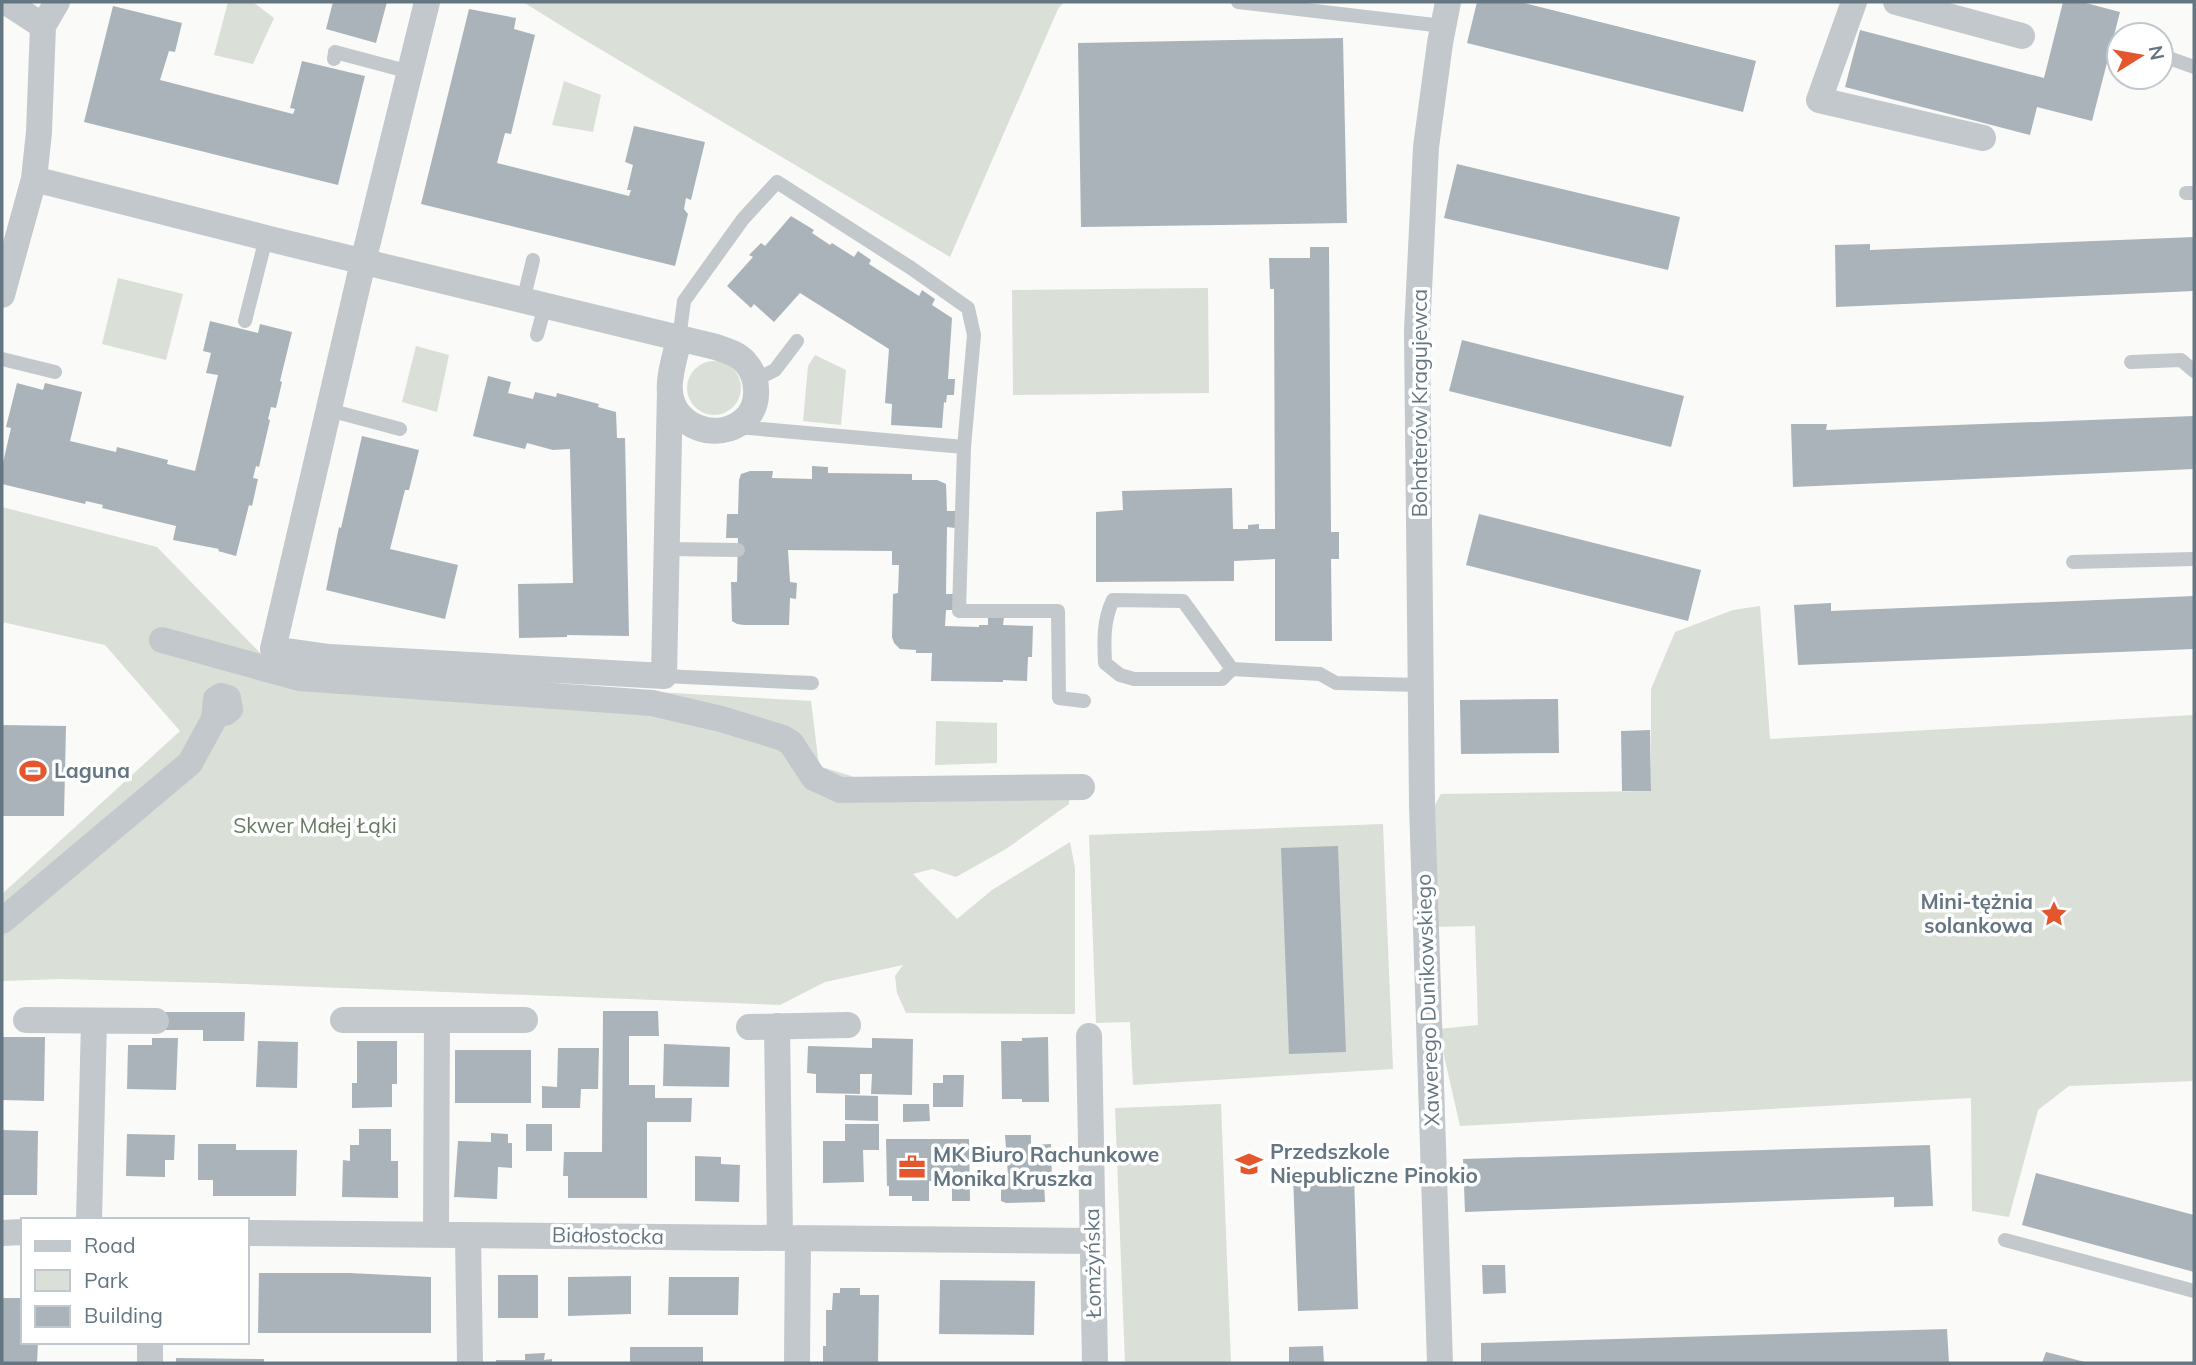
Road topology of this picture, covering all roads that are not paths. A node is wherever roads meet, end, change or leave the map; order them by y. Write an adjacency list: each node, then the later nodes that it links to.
1 (6, 2): 8 (street)
2 (57, 2): 8 (street)
3 (427, 2): 13 (street)
4 (1237, 2): 7 (lane)
5 (1854, 2): 14 (street)
6 (1896, 2): 9 (street)
7 (1446, 14): 44 (street, Bohaterów Kragujewca)
8 (43, 26): 15 (street)
9 (2022, 36)
10 (335, 53): 13 (lane)
11 (2175, 61): 12 (lane)
12 (2194, 67)
13 (410, 72): 18 (street)
14 (1983, 138)
15 (34, 180): 16 (street); 19 (street)
16 (266, 238): 18 (street); 21 (lane)
17 (533, 260): 20 (lane)
18 (363, 262): 20 (street); 30 (street)
19 (2, 295)
20 (534, 304): 22 (lane); 23 (street)
21 (245, 321)
22 (537, 335)
23 (679, 339): 29 (street); 33 (street); 34 (lane)
24 (797, 341): 29 (lane)
25 (2, 359): 28 (lane)
26 (2131, 362): 27 (lane)
27 (2194, 371)
28 (55, 372)
29 (755, 380): 31 (street)
30 (329, 410): 32 (lane); 42 (street)
31 (733, 426): 33 (street); 34 (lane)
32 (400, 429)
33 (679, 430): 35 (street)
34 (964, 447): 45 (lane)
35 (666, 549): 36 (lane); 42 (street)
36 (738, 550)
37 (2194, 559): 38 (lane)
38 (2073, 562)
39 (162, 640): 40 (street)
40 (253, 665): 46 (street); 48 (street)
41 (1232, 669): 41 (lane); 44 (lane)
42 (664, 676): 43 (lane)
43 (812, 683)
44 (1421, 685): 47 (street, Bohaterów Kragujewca)
45 (1084, 701)
46 (1082, 787)
47 (1422, 805): 74 (street, Xawerego Dunikowskiego)
48 (2, 921)
49 (26, 1020): 53 (street)
50 (343, 1020): 51 (street)
51 (436, 1020): 52 (street); 63 (street)
52 (525, 1020)
53 (94, 1021): 54 (street); 59 (street)
54 (156, 1021)
55 (848, 1025): 56 (street)
56 (777, 1026): 57 (street); 65 (street)
57 (748, 1027)
58 (1089, 1036): 67 (street, Łomżyńska)
59 (89, 1218)
60 (2, 1233): 61 (street)
61 (21, 1233)
62 (248, 1233): 63 (street, Białostocka)
63 (436, 1234): 64 (street, Białostocka)
64 (468, 1235): 65 (street, Białostocka); 71 (street)
65 (789, 1238): 67 (street, Białostocka); 72 (street)
66 (2005, 1240): 68 (lane)
67 (1093, 1241): 73 (street, Łomżyńska)
68 (2194, 1291)
69 (150, 1344): 70 (street)
70 (150, 1363)
71 (470, 1363)
72 (797, 1363)
73 (1095, 1363)
74 (1440, 1363)

